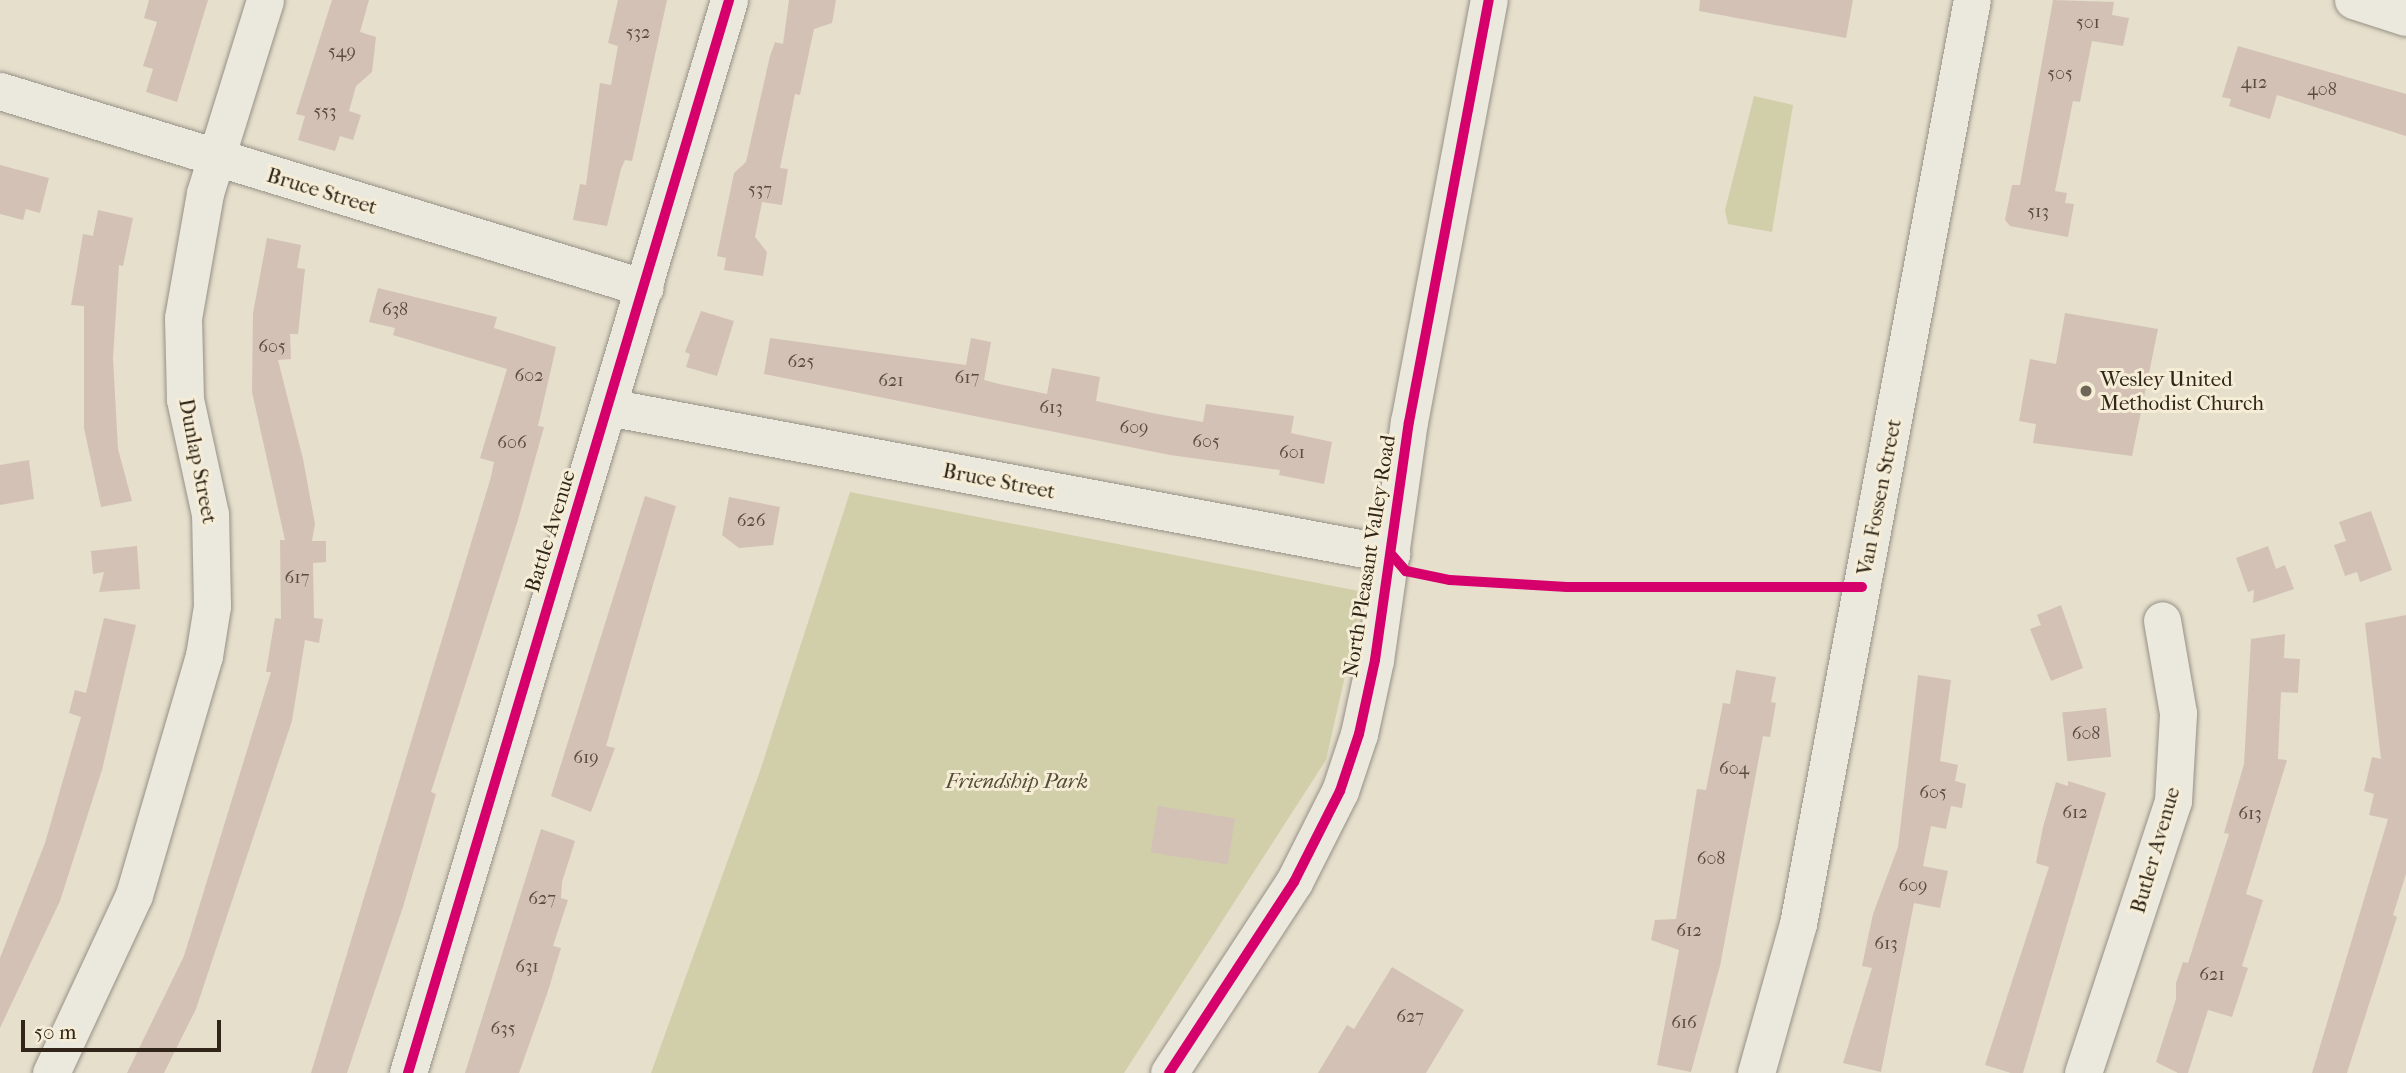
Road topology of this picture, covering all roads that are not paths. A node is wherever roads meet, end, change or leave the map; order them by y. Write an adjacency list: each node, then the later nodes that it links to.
1 (265, 0): 8 (street, Dunlap Street)
2 (729, 0): 9 (street, Battle Avenue)
3 (1489, 0): 11 (street, North Pleasant Valley Road)
4 (1972, 0): 16 (street, Van Fossen Street)
5 (2353, 0): 6 (street)
6 (2401, 10)
7 (0, 91): 8 (street, Bruce Street)
8 (217, 159): 9 (street, Bruce Street); 13 (street, Dunlap Street)
9 (645, 288): 10 (street, Battle Avenue)
10 (608, 407): 11 (street, Bruce Street); 14 (street, Battle Avenue)
11 (1391, 554): 15 (street, North Pleasant Valley Road)
12 (2162, 620): 17 (street, Butler Avenue)
13 (51, 1073)
14 (408, 1073)
15 (1169, 1073)
16 (1756, 1073)
17 (2083, 1073)

